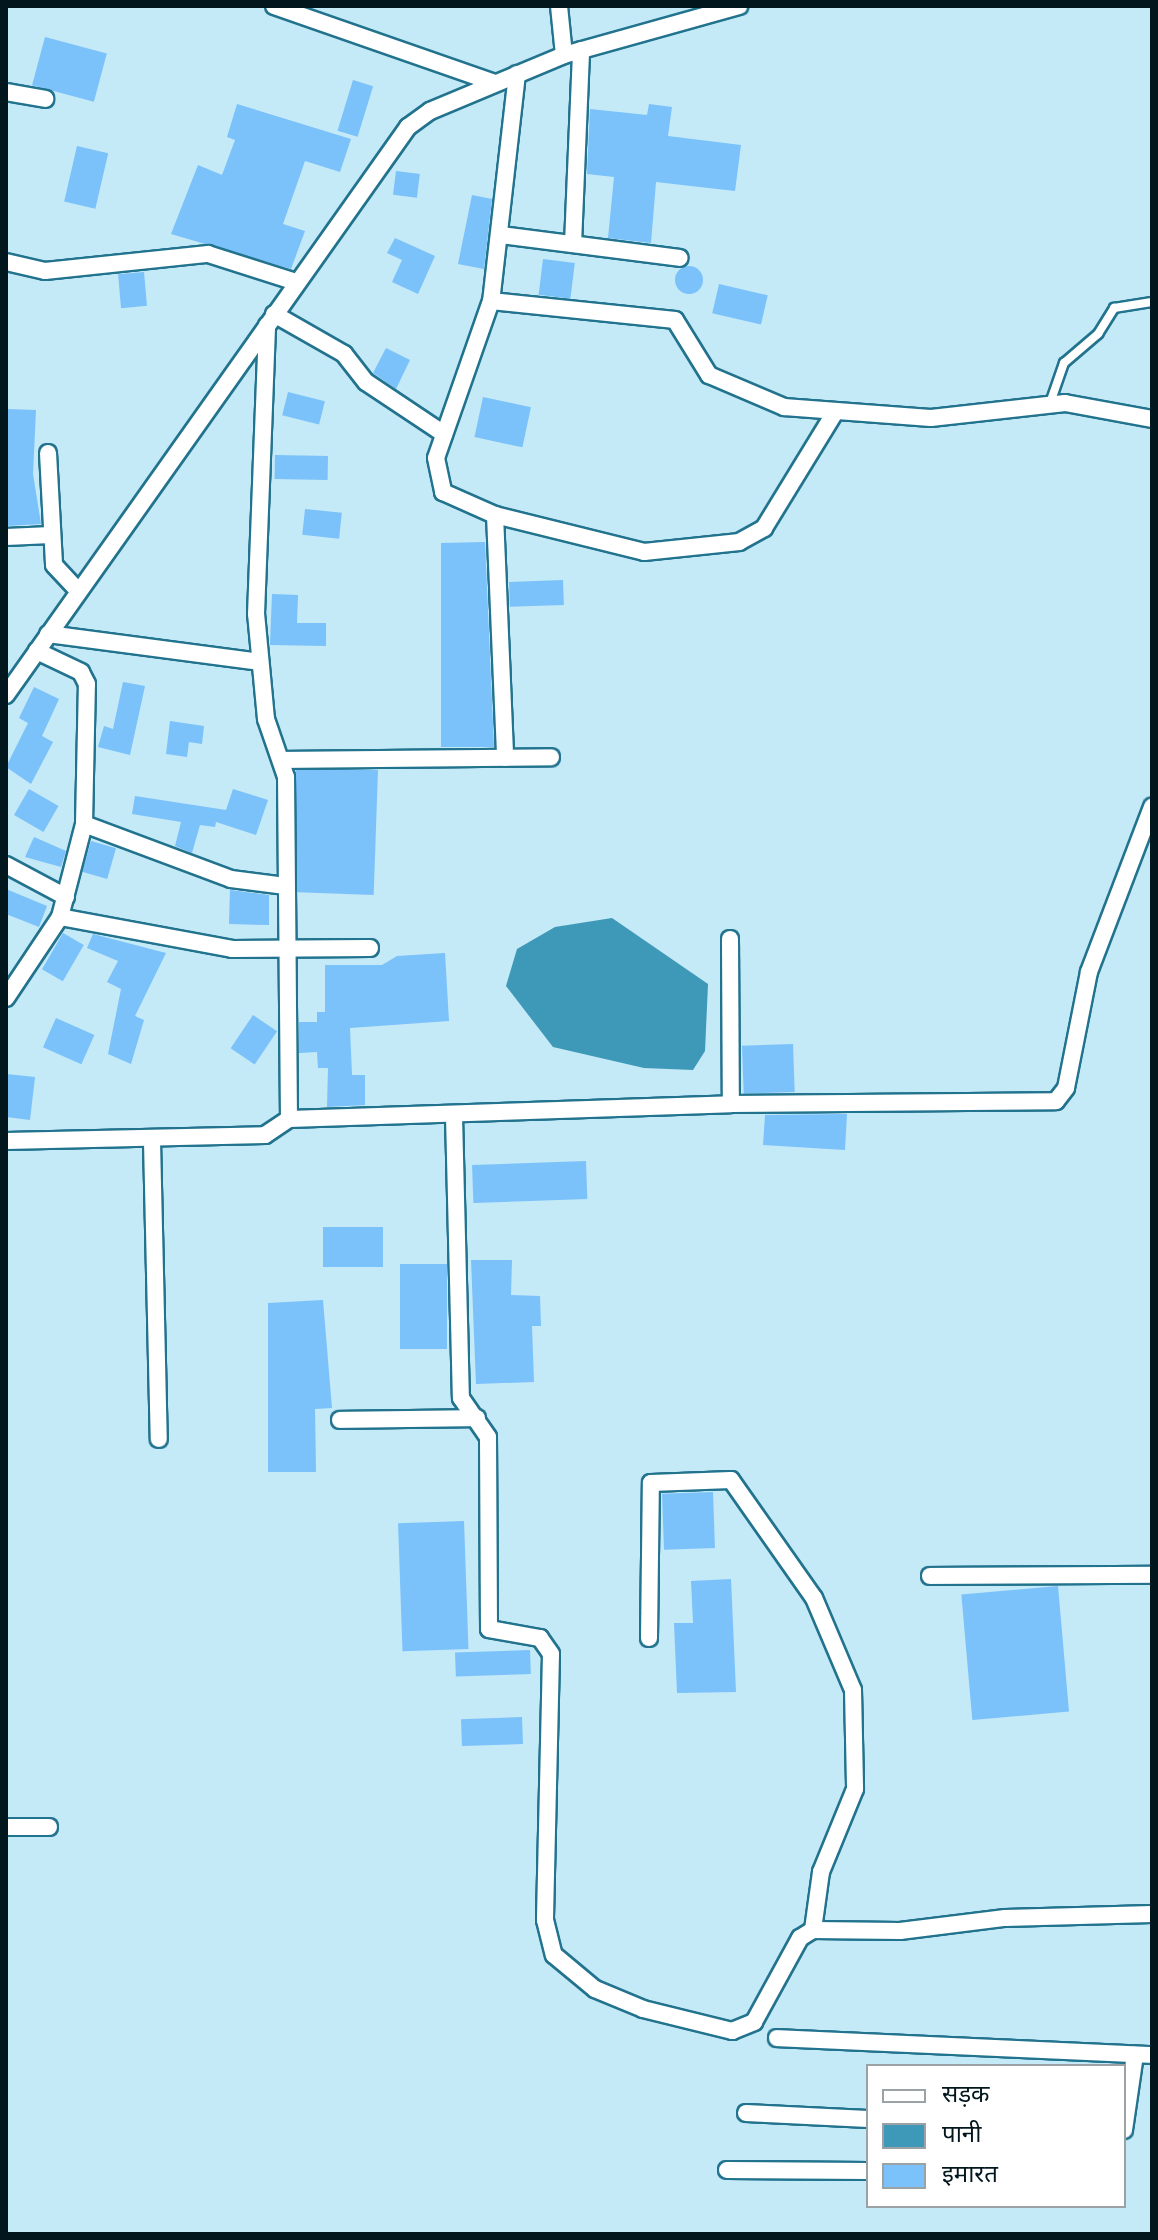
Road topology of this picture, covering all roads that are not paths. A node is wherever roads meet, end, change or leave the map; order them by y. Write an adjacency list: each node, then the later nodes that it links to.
1 (274, 6): 6 (street)
2 (559, 6): 4 (street)
3 (739, 6): 4 (street)
4 (572, 53): 5 (street); 10 (street)
5 (517, 74): 6 (street); 9 (street)
6 (495, 83): 13 (street)
7 (6, 92): 8 (street)
8 (45, 99)
9 (501, 235): 10 (street); 14 (street)
10 (573, 244): 11 (street)
11 (680, 258)
12 (6, 262): 13 (street)
13 (296, 282): 16 (street)
14 (491, 301): 18 (street); 20 (street)
15 (1152, 302): 17 (lane)
16 (270, 319): 20 (street); 25 (street); 28 (street)
17 (1049, 406): 18 (street); 19 (street)
18 (835, 412): 22 (street)
19 (1152, 419)
20 (444, 434): 22 (street)
21 (48, 453): 23 (street)
22 (495, 515): 32 (street)
23 (51, 535): 24 (street); 25 (street)
24 (6, 537)
25 (77, 590): 26 (street)
26 (48, 634): 27 (street); 28 (street)
27 (37, 651): 29 (street); 35 (street)
28 (260, 662): 33 (street)
29 (11, 680): 30 (street)
30 (6, 695)
31 (551, 757): 32 (street)
32 (505, 758): 33 (street)
33 (285, 760): 37 (street)
34 (1152, 807): 44 (street)
35 (84, 824): 37 (street); 38 (street)
36 (6, 865): 38 (street)
37 (286, 886): 42 (street)
38 (66, 897): 39 (street)
39 (60, 917): 42 (street); 43 (street)
40 (730, 939): 44 (street)
41 (370, 948): 42 (street)
42 (287, 951): 46 (street)
43 (6, 998)
44 (731, 1104): 45 (street)
45 (454, 1116): 46 (street); 49 (street)
46 (289, 1119): 48 (street)
47 (6, 1141): 48 (street)
48 (152, 1141): 51 (street)
49 (477, 1418): 50 (street); 58 (street)
50 (340, 1420)
51 (159, 1439)
52 (1152, 1575): 53 (street)
53 (930, 1576)
54 (649, 1638): 58 (street)
55 (6, 1827): 56 (street)
56 (49, 1827)
57 (1152, 1914): 58 (street)
58 (813, 1930)
59 (777, 2038): 60 (street)
60 (1135, 2055): 61 (street); 63 (street)
61 (1152, 2055)
62 (746, 2113): 64 (street)
63 (1126, 2116)
64 (866, 2119)
65 (727, 2170): 66 (street)
66 (866, 2171)

